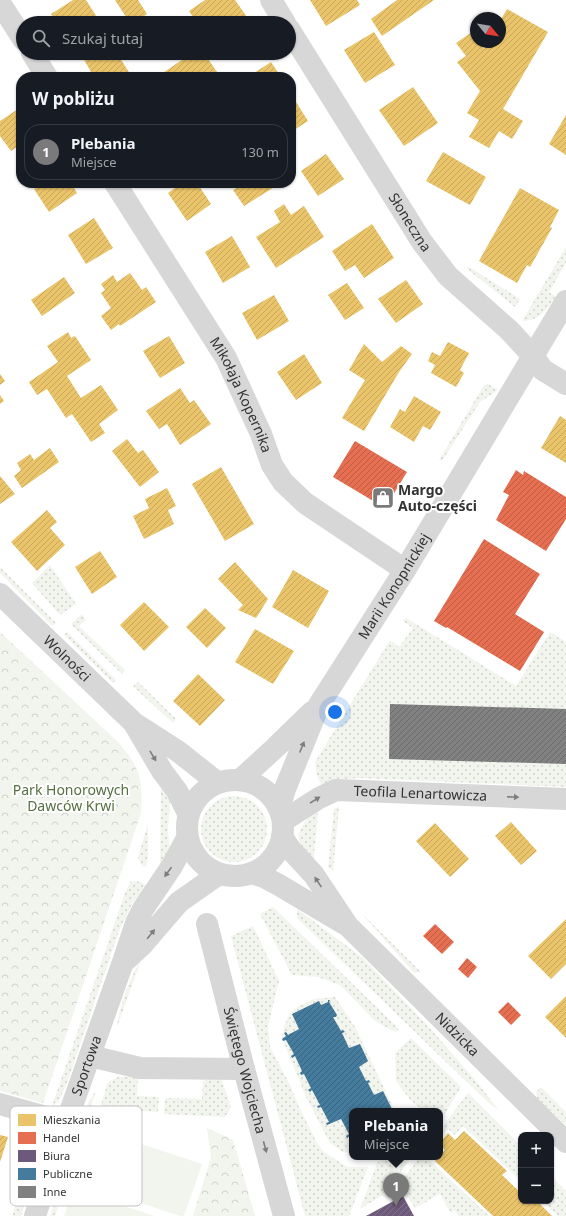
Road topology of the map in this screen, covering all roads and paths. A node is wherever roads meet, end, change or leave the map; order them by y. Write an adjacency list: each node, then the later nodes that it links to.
1 (271, 0): 3 (street)
2 (0, 3): 4 (street)
3 (281, 16)
4 (16, 28)
5 (296, 40): 10 (street, Słoneczna)
6 (36, 60): 7 (street)
7 (44, 72)
8 (118, 188): 12 (street, Mikołaja Kopernika)
9 (566, 301): 10 (street, Marii Konopnickiej)
10 (533, 356): 11 (street, Słoneczna); 12 (street, Marii Konopnickiej)
11 (566, 384)
12 (404, 570): 14 (street, Marii Konopnickiej)
13 (0, 594): 15 (street, Wolności)
14 (319, 705): 16 (street); 20 (street, one-way to 14)
15 (134, 723): 17 (street); 19 (street, one-way to 19)
16 (240, 780): 17 (street); 20 (street)
17 (218, 783): 19 (street)
18 (566, 800): 20 (street, Teofila Lenartowicza, one-way to 18)
19 (188, 812): 21 (street)
20 (281, 822): 22 (street); 25 (street, one-way to 20)
21 (187, 838): 23 (street); 26 (street, Sportowa, one-way to 26)
22 (252, 873): 23 (street); 25 (street)
23 (219, 874): 26 (street, one-way to 23)
24 (207, 924): 28 (street, Świętego Wojciecha)
25 (348, 926): 32 (street, Nidzicka)
26 (123, 962): 27 (street, Sportowa)
27 (90, 1056): 28 (street); 30 (street, Sportowa)
28 (244, 1069): 35 (street, Świętego Wojciecha, one-way to 35)
29 (0, 1104): 31 (street)
30 (72, 1106)
31 (10, 1107)
32 (566, 1142)
33 (38, 1206): 34 (street, Sportowa)
34 (35, 1216)
35 (284, 1216)

